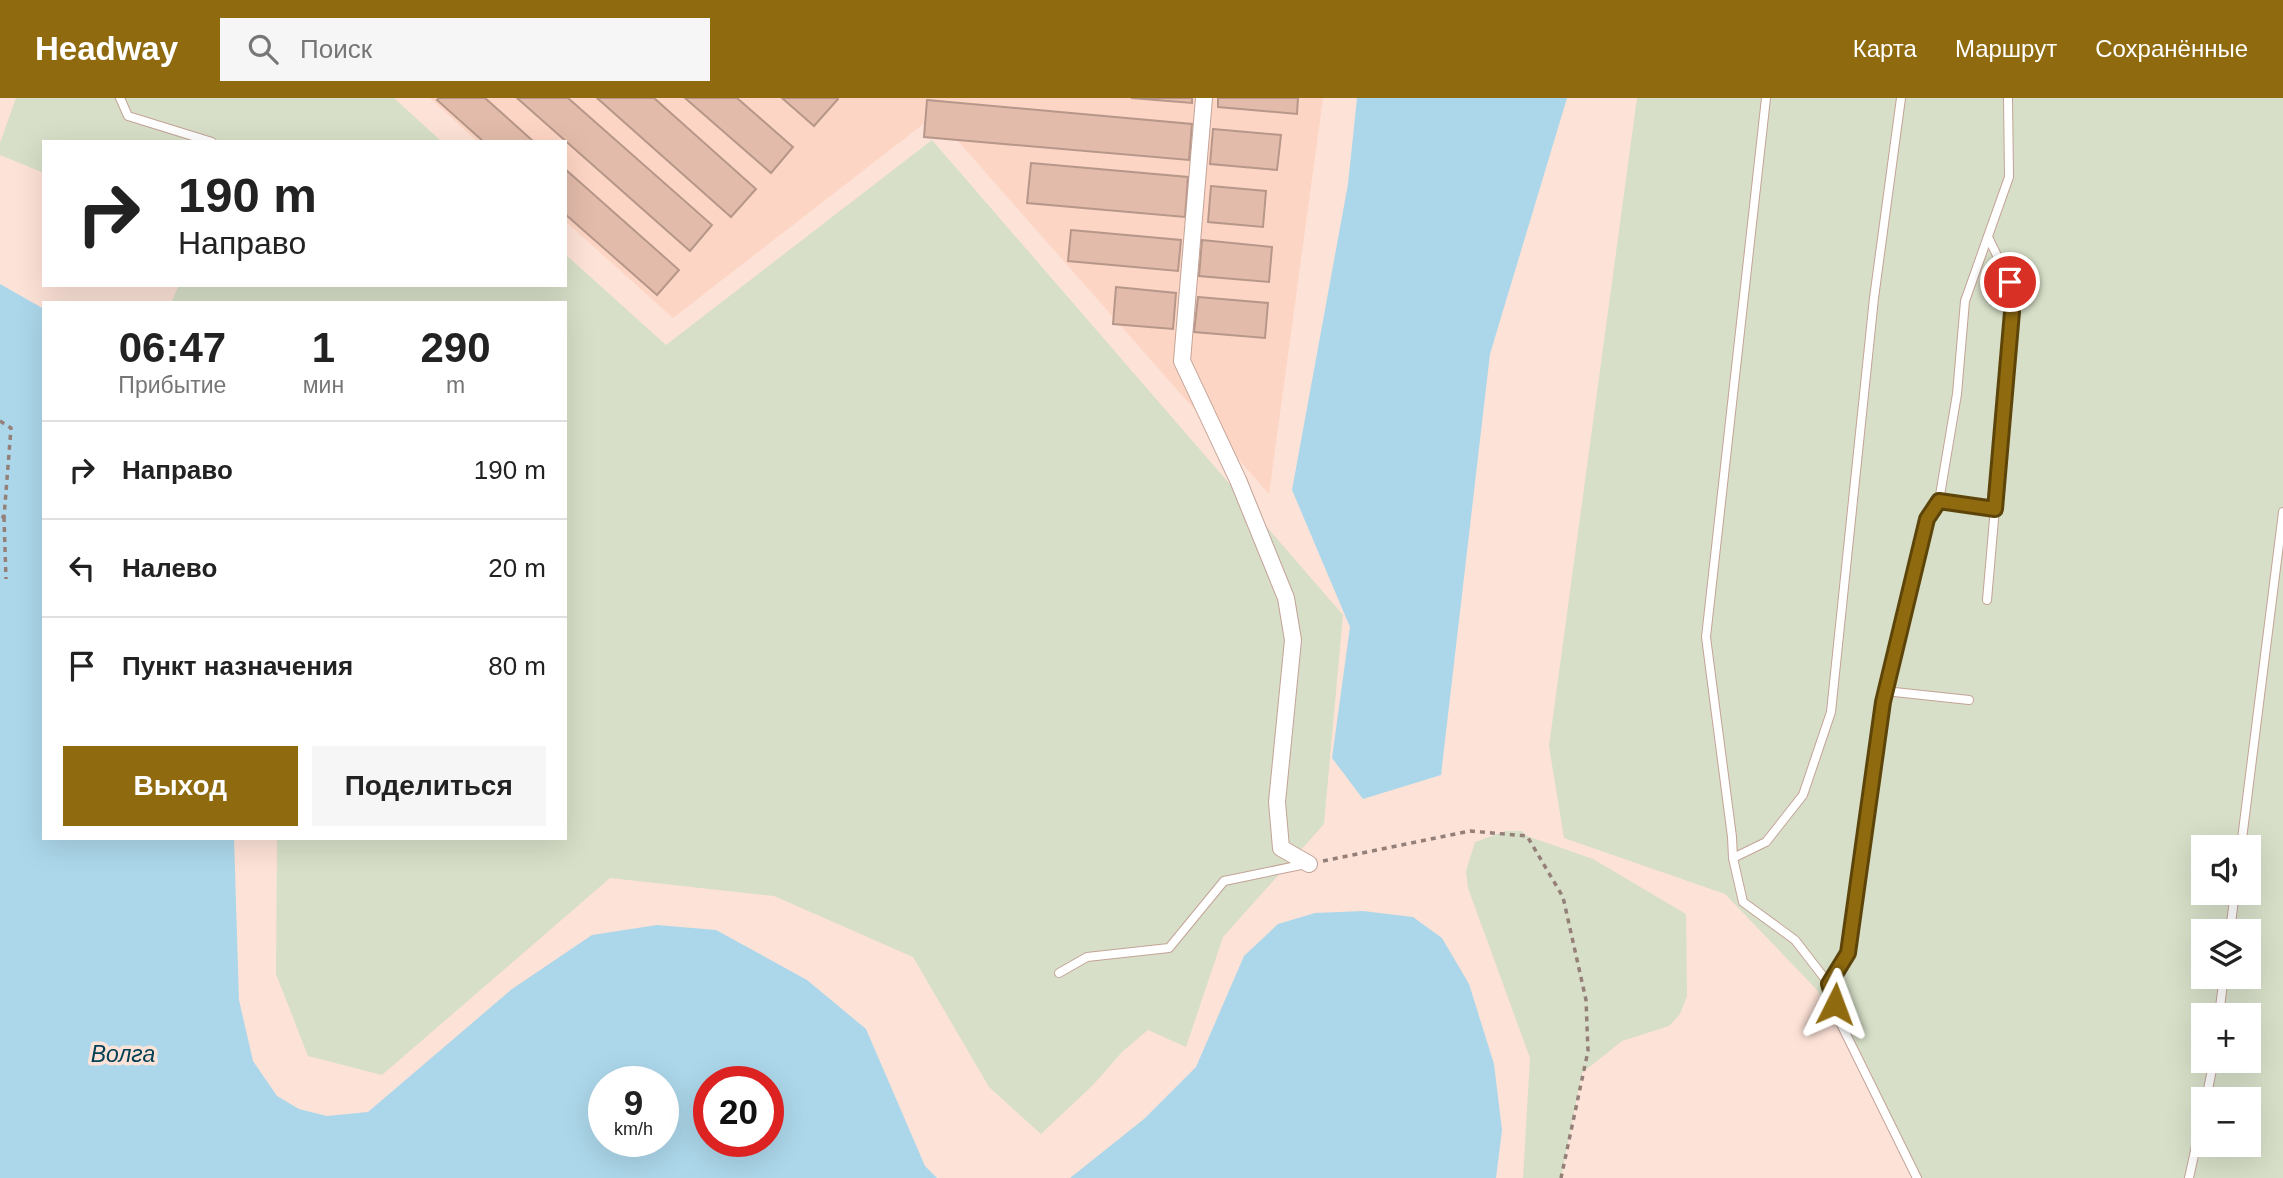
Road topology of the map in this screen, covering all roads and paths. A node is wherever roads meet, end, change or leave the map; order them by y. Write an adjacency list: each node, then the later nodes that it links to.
1 (120, 98): 6 (lane)
2 (1205, 98): 19 (street)
3 (1766, 98): 18 (lane)
4 (1901, 98): 18 (lane)
5 (2008, 98): 7 (lane)
6 (206, 140)
7 (1988, 237): 9 (lane); 10 (lane)
8 (0, 421): 12 (path)
9 (1939, 501): 10 (lane); 15 (lane)
10 (1995, 509): 14 (lane)
11 (2283, 512): 17 (lane)
12 (2, 517): 13 (path)
13 (6, 579)
14 (1987, 600)
15 (1885, 691): 16 (lane); 21 (lane)
16 (1969, 701)
17 (2243, 835)
18 (1733, 858): 21 (lane)
19 (1308, 864): 20 (lane); 23 (path)
20 (1059, 972)
21 (1829, 984): 24 (lane)
22 (2194, 1157): 25 (lane)
23 (1561, 1178)
24 (1917, 1178)
25 (2189, 1178)

